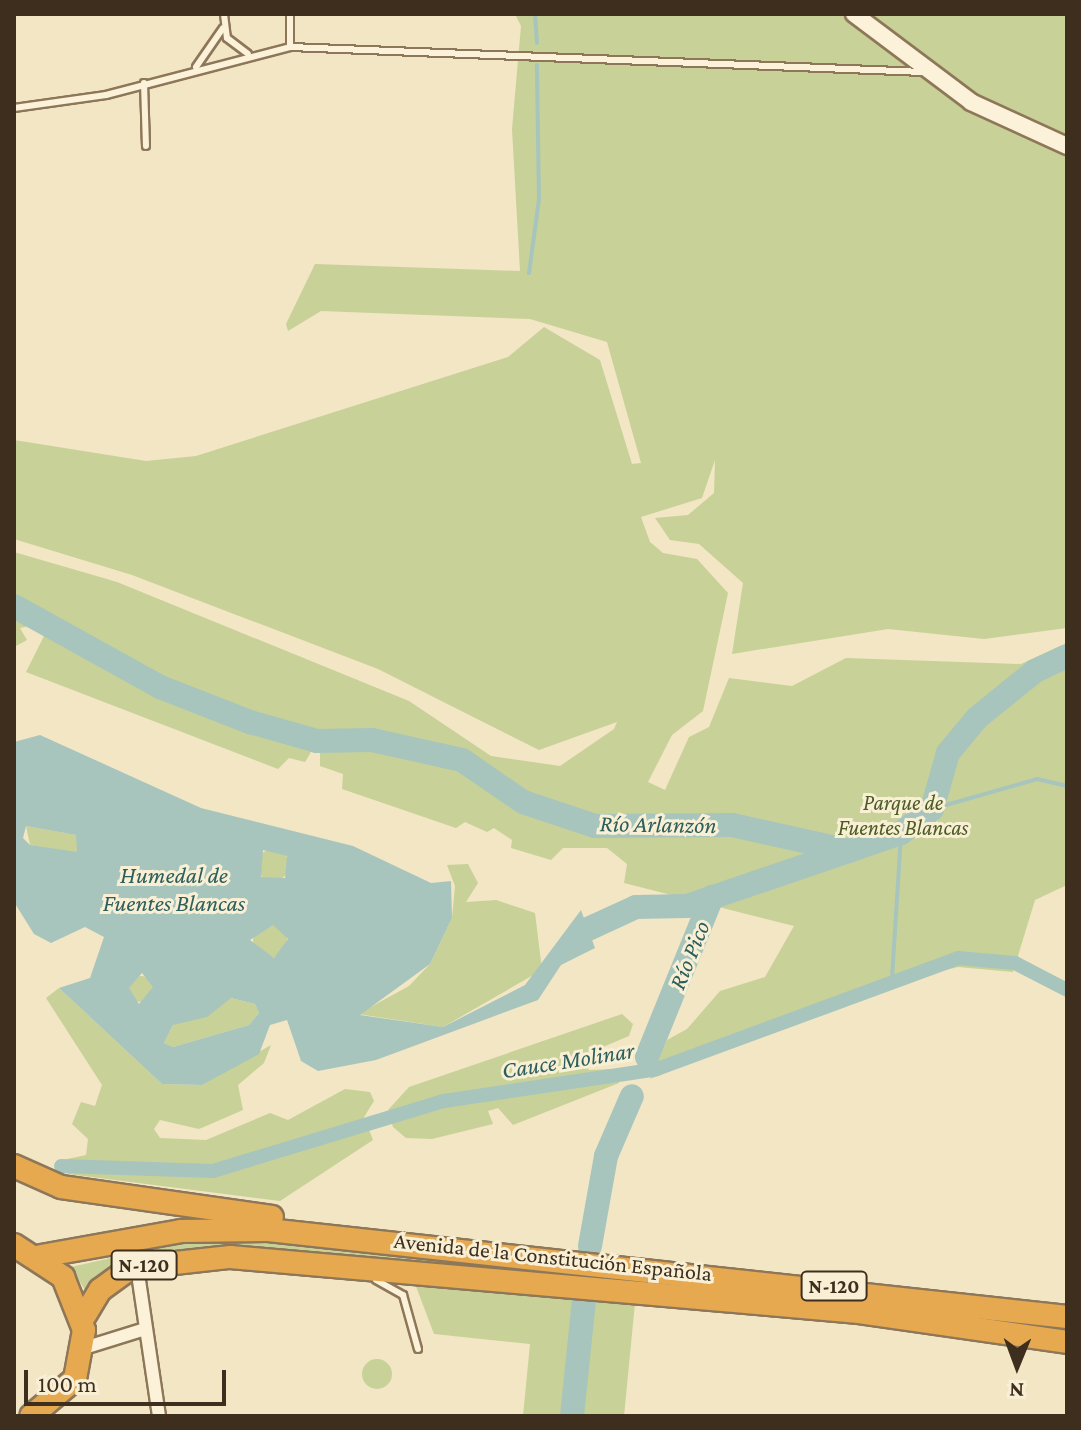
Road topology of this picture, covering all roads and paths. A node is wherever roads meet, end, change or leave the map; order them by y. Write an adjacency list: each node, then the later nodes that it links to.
1 (224, 14): 4 (lane)
2 (290, 14): 5 (lane)
3 (854, 14): 8 (main road)
4 (223, 28): 6 (lane); 7 (lane)
5 (290, 47): 6 (lane); 8 (lane)
6 (248, 54): 7 (lane)
7 (196, 67): 9 (lane)
8 (932, 73): 12 (main road)
9 (144, 83): 10 (lane); 11 (lane)
10 (14, 108)
11 (146, 146)
12 (1067, 146)
13 (14, 1166): 15 (highway)
14 (16, 1244): 16 (highway)
15 (482, 1250): 16 (highway, Avenida de la Constitución Española / N-120); 19 (highway, Avenida de la Constitución Española / N-120)
16 (41, 1256): 20 (highway)
17 (230, 1257): 18 (highway, Avenida de la Constitución Española / N-120); 22 (highway, Avenida de la Constitución Española / N-120); 26 (lane)
18 (137, 1267): 20 (highway, Avenida de la Constitución Española / N-120); 23 (street)
19 (1067, 1317)
20 (82, 1320): 25 (highway)
21 (1067, 1325): 22 (lane)
22 (968, 1326): 24 (highway, Avenida de la Constitución Española / N-120)
23 (145, 1329): 25 (street); 28 (street)
24 (1067, 1342)
25 (84, 1348): 27 (highway)
26 (418, 1349)
27 (43, 1413)
28 (159, 1416)

